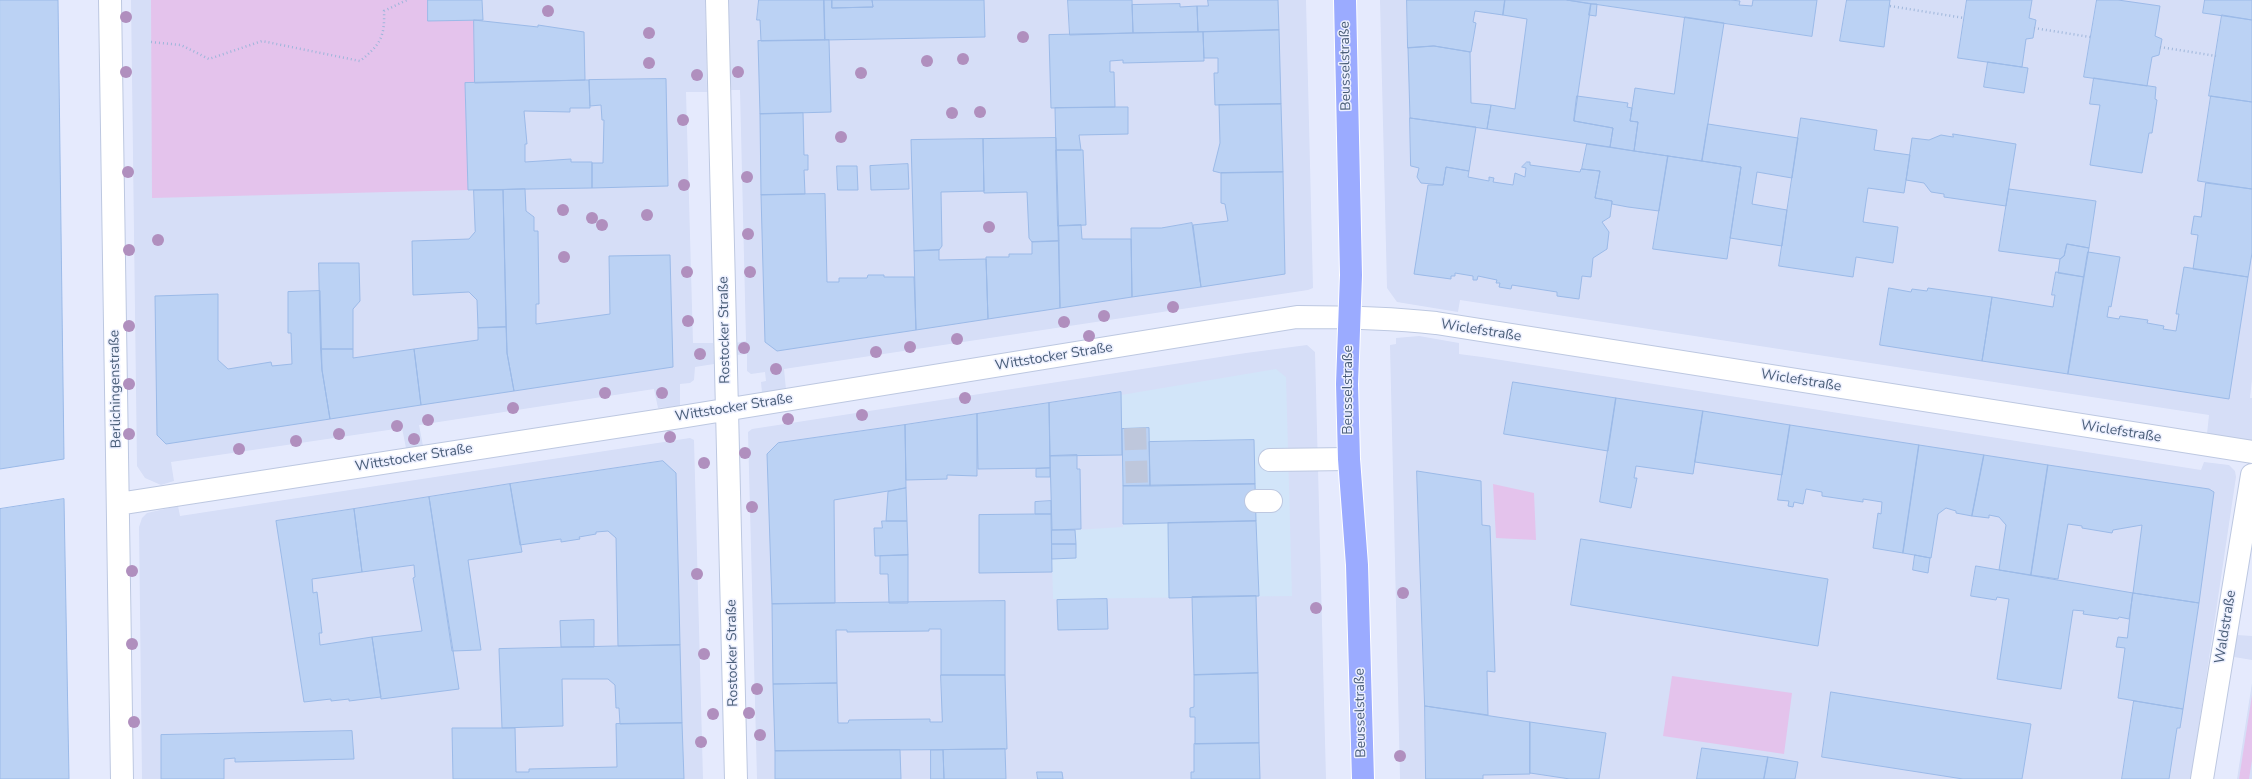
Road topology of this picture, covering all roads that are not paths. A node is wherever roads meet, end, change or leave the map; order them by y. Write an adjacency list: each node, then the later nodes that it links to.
1 (110, 0): 10 (street, Berlichingenstraße)
2 (717, 0): 5 (street, Rostocker Straße)
3 (1345, 0): 4 (main road, Beusselstraße)
4 (1350, 317): 5 (street, Wittstocker Straße); 6 (street, Wiclefstraße); 7 (main road, Beusselstraße)
5 (727, 409): 10 (street, Wittstocker Straße); 12 (street, Rostocker Straße)
6 (2252, 452)
7 (1349, 459): 8 (street); 13 (main road, Beusselstraße)
8 (1270, 460)
9 (2252, 475): 14 (street, Waldstraße)
10 (118, 504): 11 (street, Berlichingenstraße)
11 (122, 779)
12 (736, 779)
13 (1363, 779)
14 (2202, 779)

